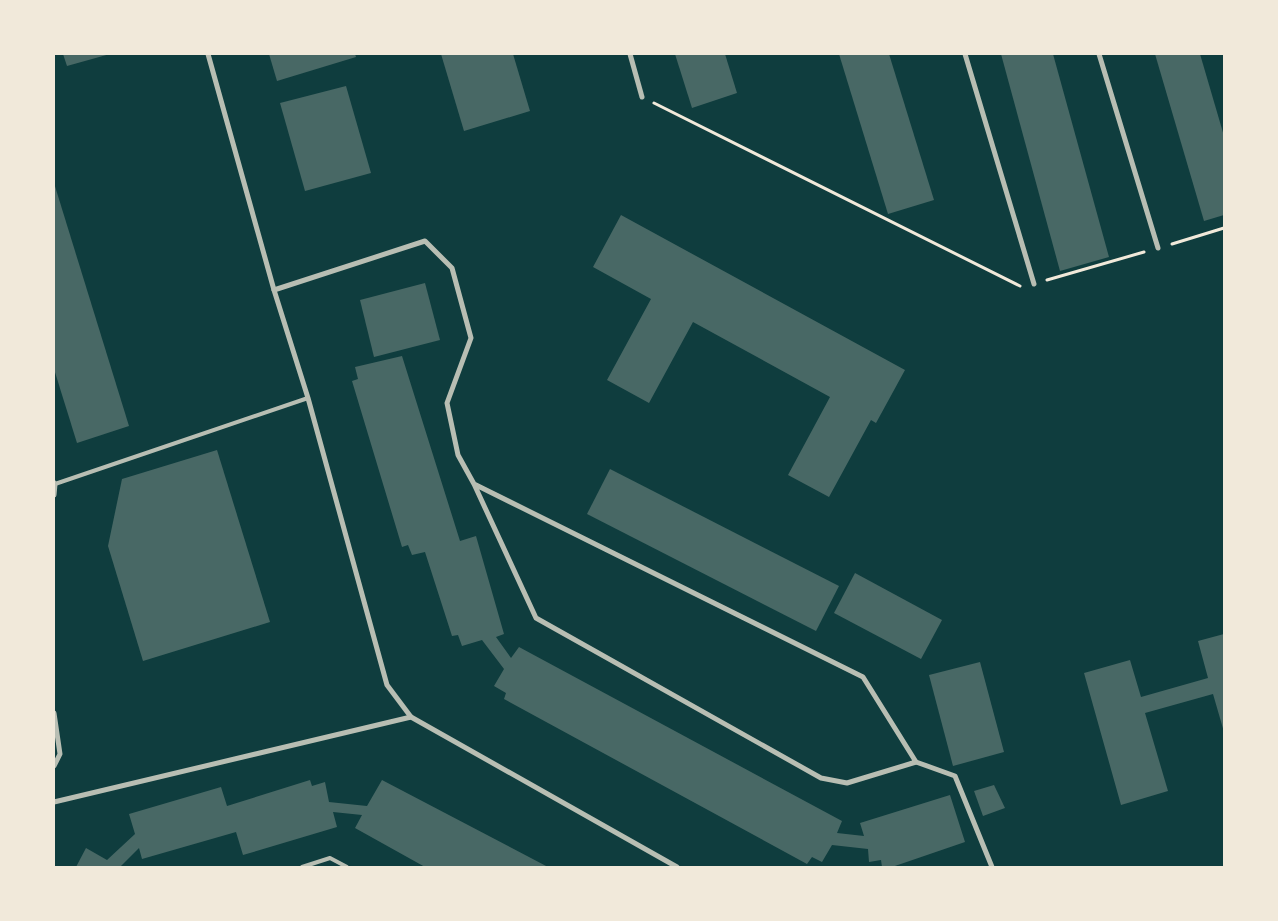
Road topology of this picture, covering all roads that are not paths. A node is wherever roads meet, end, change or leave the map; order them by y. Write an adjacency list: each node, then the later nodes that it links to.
1 (208, 54): 8 (street)
2 (630, 54): 5 (street)
3 (965, 54): 7 (street)
4 (1099, 54): 6 (street)
5 (642, 96)
6 (1158, 248)
7 (1034, 284)
8 (274, 290): 9 (street); 11 (street)
9 (308, 398): 10 (lane); 14 (street)
10 (54, 483): 12 (street)
11 (474, 484): 15 (street); 15 (street)
12 (54, 495)
13 (54, 713): 16 (street)
14 (411, 717): 17 (street); 20 (street)
15 (916, 762): 21 (street)
16 (54, 766)
17 (54, 802)
18 (302, 867): 19 (lane)
19 (347, 867)
20 (677, 867)
21 (992, 867)

